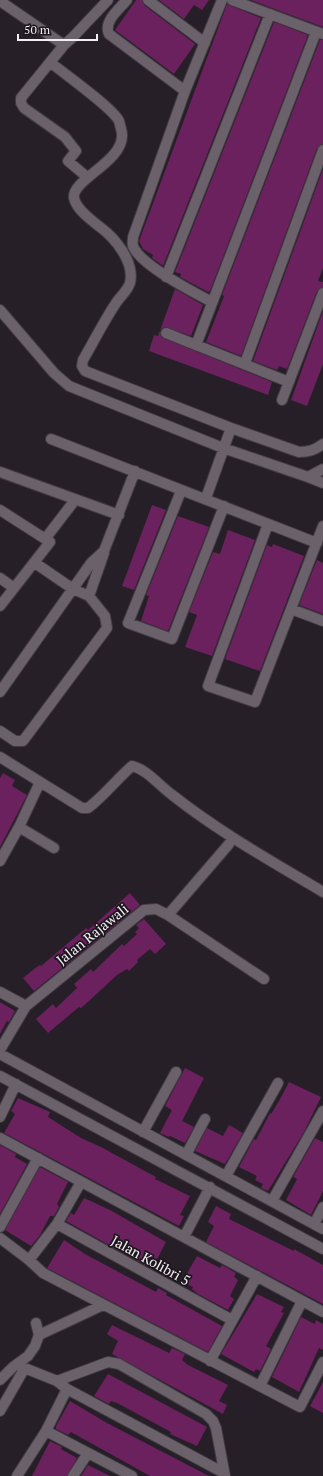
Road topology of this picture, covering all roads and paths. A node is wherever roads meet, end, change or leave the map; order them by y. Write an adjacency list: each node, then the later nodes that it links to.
1 (108, 0): 10 (street)
2 (127, 0): 12 (street)
3 (148, 0): 9 (street)
4 (222, 0): 9 (street)
5 (232, 0): 7 (street)
6 (0, 1): 10 (street)
7 (270, 14): 8 (street); 15 (street)
8 (319, 33): 17 (street)
9 (205, 43): 12 (street)
10 (64, 45): 11 (street)
11 (50, 62): 14 (street); 14 (street)
12 (185, 91): 15 (street)
13 (323, 150): 21 (street)
14 (87, 178): 24 (street)
15 (166, 277): 17 (street)
16 (323, 293): 22 (street)
17 (212, 302): 20 (street)
18 (0, 310): 27 (street)
19 (166, 334): 20 (street)
20 (196, 345): 21 (street)
21 (245, 363): 22 (street)
22 (289, 382): 23 (street)
23 (282, 400)
24 (230, 430): 26 (street); 27 (street)
25 (51, 438): 29 (street)
26 (323, 444)
27 (224, 446): 31 (street); 34 (street)
28 (323, 469): 31 (street)
29 (136, 471): 33 (street); 38 (street)
30 (0, 472): 35 (street)
31 (308, 477): 32 (street)
32 (323, 483)
33 (181, 491): 34 (street); 36 (street)
34 (206, 498): 36 (street)
35 (75, 500): 38 (street); 41 (street)
36 (224, 506): 39 (street)
37 (0, 510): 41 (street)
38 (119, 515): 43 (street)
39 (268, 524): 42 (street); 50 (street)
40 (323, 526): 42 (street)
41 (45, 539): 44 (street)
42 (317, 543): 50 (street)
43 (104, 551): 47 (street); 48 (street)
44 (35, 563): 46 (street); 47 (street)
45 (0, 578): 46 (street)
46 (14, 588): 49 (street)
47 (73, 589): 48 (street); 52 (street)
48 (89, 596): 53 (street)
49 (0, 606)
50 (291, 609): 51 (street)
51 (323, 621)
52 (0, 692)
53 (0, 732)
54 (1, 760): 55 (street)
55 (40, 782): 56 (street); 60 (street)
56 (19, 827): 58 (street); 59 (street)
57 (229, 844): 61 (street)
58 (54, 848)
59 (0, 861)
60 (323, 892)
61 (168, 915): 62 (street, Jalan Rajawali); 64 (street, Jalan Rajawali)
62 (264, 979)
63 (0, 992): 64 (street)
64 (26, 1006): 65 (street, Jalan Rajawali)
65 (0, 1050)
66 (0, 1054): 74 (street)
67 (176, 1072): 74 (street)
68 (0, 1076): 70 (street)
69 (278, 1083): 78 (street)
70 (16, 1084): 72 (street); 80 (street)
71 (322, 1115): 81 (street)
72 (0, 1117)
73 (205, 1119): 76 (street)
74 (143, 1132): 76 (street)
75 (0, 1138): 77 (street)
76 (186, 1155): 78 (street)
77 (38, 1158): 79 (street); 85 (street)
78 (226, 1176): 81 (street)
79 (81, 1182): 83 (street); 87 (street)
80 (210, 1187): 87 (street); 89 (street)
81 (272, 1201): 84 (street)
82 (323, 1207): 84 (street)
83 (57, 1224): 90 (street); 95 (street, Jalan Kolibri 5)
84 (314, 1224): 86 (street)
85 (0, 1228)
86 (323, 1229)
87 (184, 1237): 91 (street)
88 (0, 1238): 90 (street)
89 (323, 1249)
90 (29, 1260): 93 (street)
91 (256, 1276): 92 (street); 95 (street)
92 (302, 1301): 94 (street); 102 (street)
93 (103, 1305): 97 (street); 98 (street)
94 (323, 1312)
95 (232, 1320): 98 (street)
96 (36, 1323): 97 (street)
97 (39, 1335): 100 (street)
98 (210, 1361): 102 (street)
99 (323, 1362): 102 (street)
100 (0, 1380)
101 (57, 1381): 103 (street); 104 (street); 107 (street)
102 (260, 1386)
103 (67, 1389): 105 (street); 107 (street)
104 (0, 1411)
105 (46, 1431): 106 (street); 108 (street)
106 (88, 1453): 109 (street); 110 (street)
107 (224, 1474)
108 (17, 1476)
109 (73, 1476)
110 (132, 1476)

